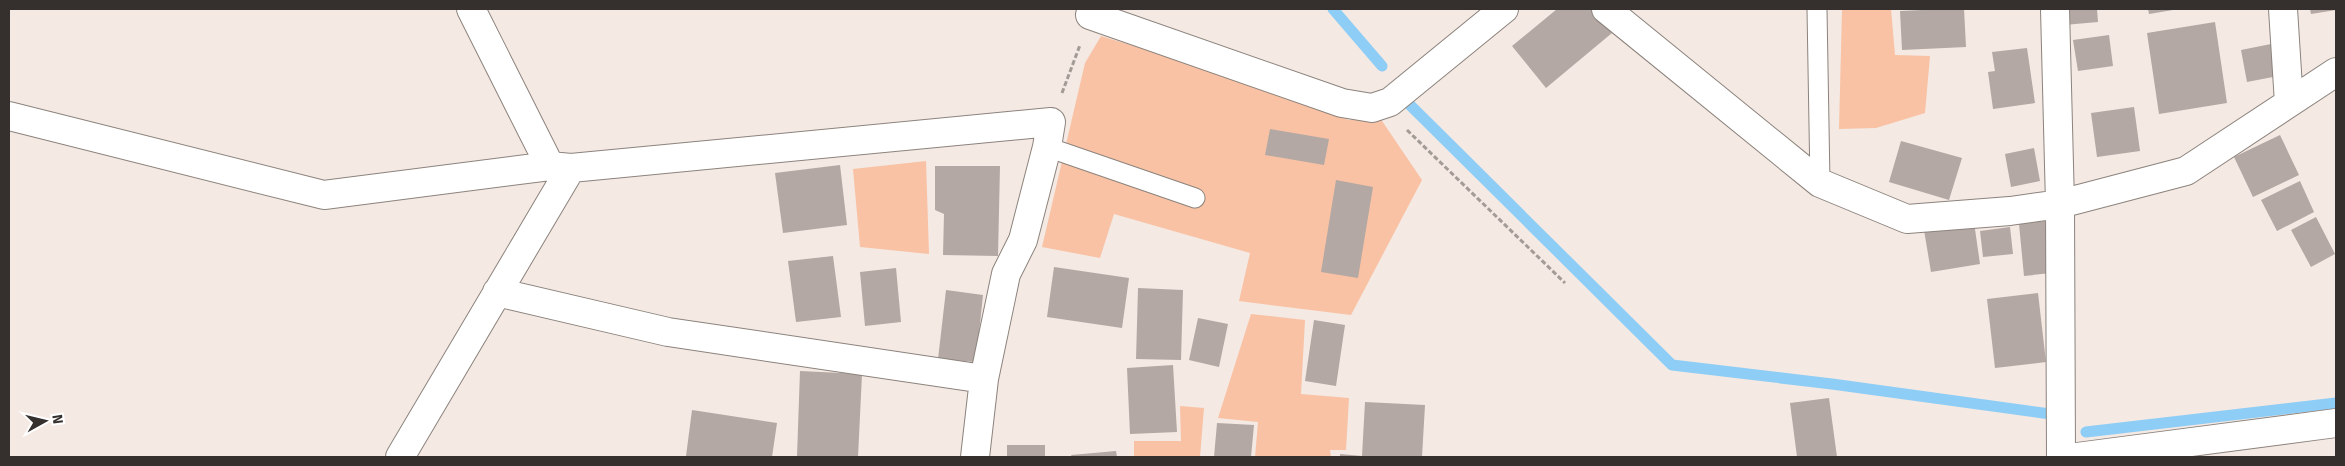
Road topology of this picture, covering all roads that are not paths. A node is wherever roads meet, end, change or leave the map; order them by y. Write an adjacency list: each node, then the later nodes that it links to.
1 (471, 9): 12 (street)
2 (1504, 9): 7 (street)
3 (1606, 9): 13 (street)
4 (1817, 9): 13 (lane)
5 (2055, 9): 15 (street)
6 (2283, 9): 9 (street)
7 (1090, 15)
8 (2336, 72): 9 (street)
9 (2289, 103): 15 (street)
10 (9, 116): 12 (street)
11 (1049, 135): 12 (street); 14 (lane); 17 (street)
12 (560, 167): 16 (street)
13 (1820, 183): 15 (street)
14 (1195, 198)
15 (2060, 204): 21 (street)
16 (497, 292): 17 (street); 19 (street)
17 (984, 379): 20 (street)
18 (2336, 423): 22 (street)
19 (401, 457)
20 (975, 457)
21 (2061, 457)
22 (2077, 457)

